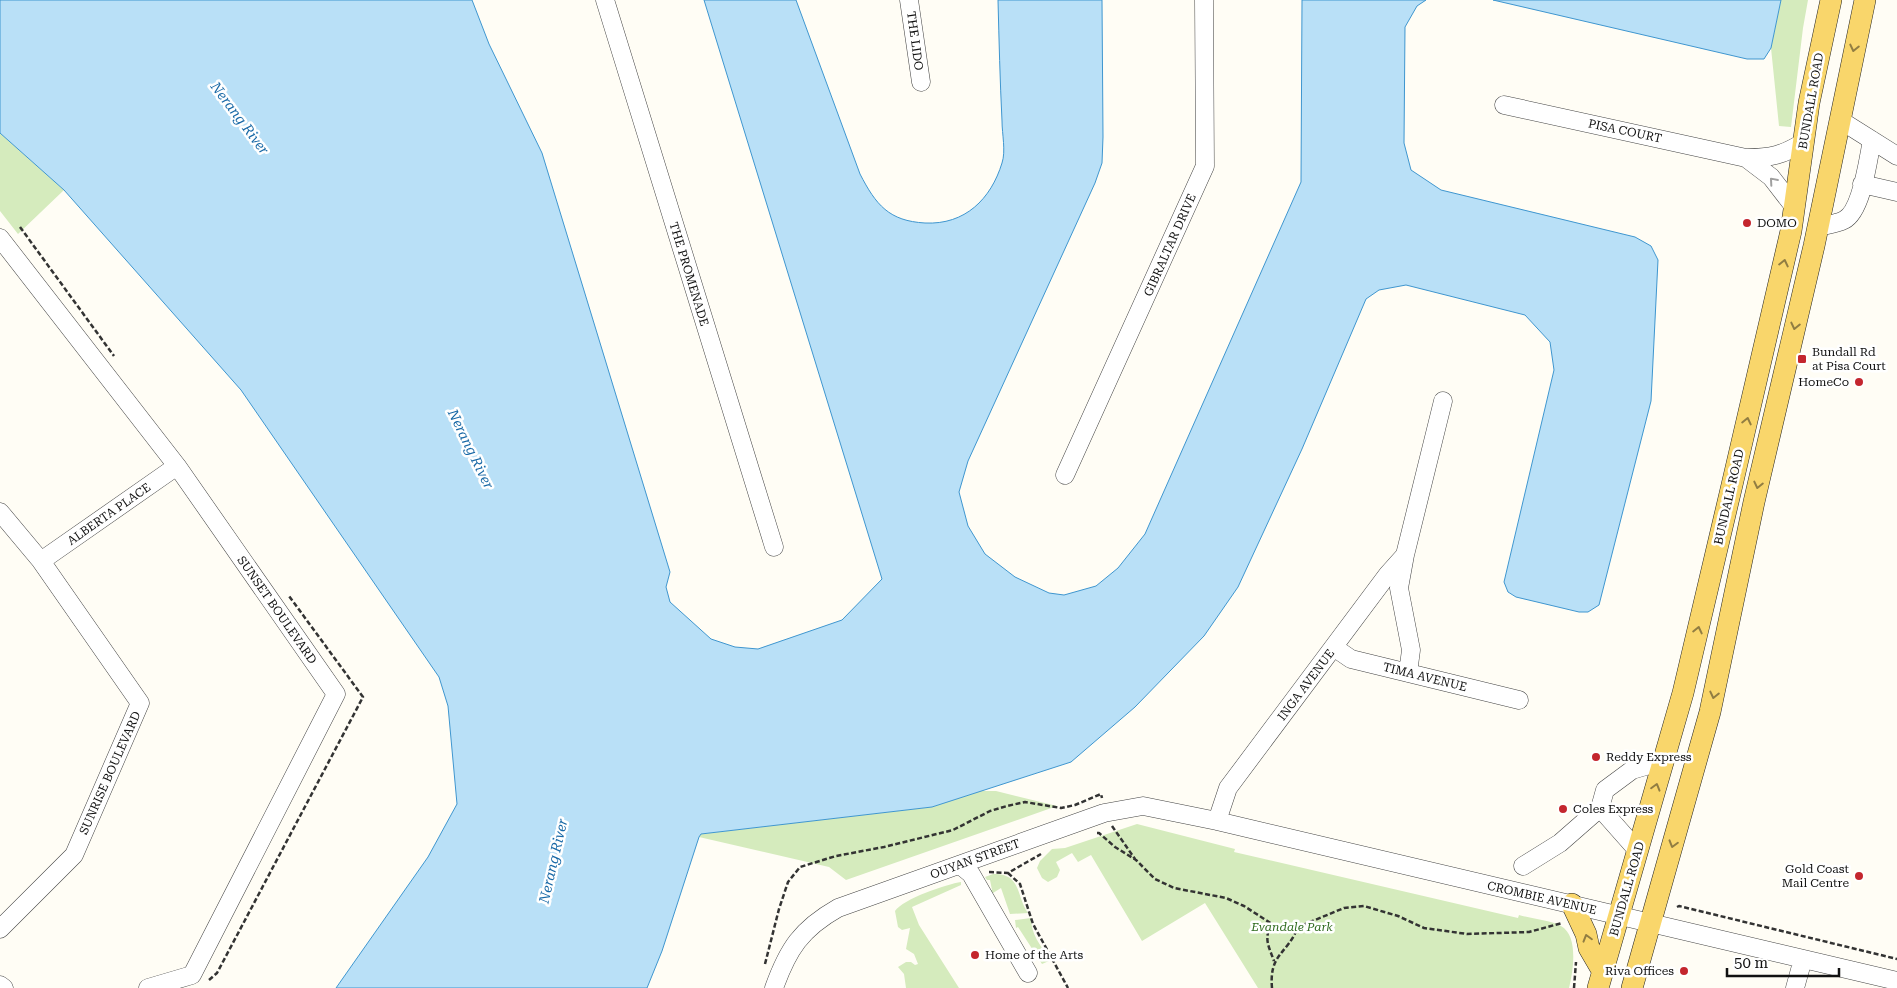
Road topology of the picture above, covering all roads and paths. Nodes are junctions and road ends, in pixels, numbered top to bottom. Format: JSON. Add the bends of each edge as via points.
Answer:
{"nodes":[{"id":1,"x":604,"y":0,"type":"edge"},
{"id":2,"x":909,"y":0,"type":"edge"},
{"id":3,"x":1204,"y":0,"type":"edge"},
{"id":4,"x":1831,"y":0,"type":"edge"},
{"id":5,"x":1865,"y":0,"type":"edge"},
{"id":6,"x":921,"y":82,"type":"dead end"},
{"id":7,"x":1504,"y":105,"type":"dead end"},
{"id":8,"x":1840,"y":120,"type":"junction"},
{"id":9,"x":1872,"y":140,"type":"junction"},
{"id":10,"x":1804,"y":142,"type":"junction"},
{"id":11,"x":1897,"y":156,"type":"edge"},
{"id":12,"x":1746,"y":158,"type":"junction"},
{"id":13,"x":1862,"y":184,"type":"junction"},
{"id":14,"x":1897,"y":192,"type":"edge"},
{"id":15,"x":1795,"y":208,"type":"junction"},
{"id":16,"x":20,"y":227,"type":"dead end"},
{"id":17,"x":1818,"y":227,"type":"junction"},
{"id":18,"x":0,"y":238,"type":"edge"},
{"id":19,"x":118,"y":362,"type":"dead end"},
{"id":20,"x":1443,"y":400,"type":"dead end"},
{"id":21,"x":177,"y":466,"type":"junction"},
{"id":22,"x":1066,"y":475,"type":"dead end"},
{"id":23,"x":0,"y":512,"type":"edge"},
{"id":24,"x":774,"y":547,"type":"dead end"},
{"id":25,"x":1405,"y":555,"type":"junction"},
{"id":26,"x":41,"y":561,"type":"junction"},
{"id":27,"x":287,"y":593,"type":"dead end"},
{"id":28,"x":1335,"y":648,"type":"junction"},
{"id":29,"x":1408,"y":673,"type":"junction"},
{"id":30,"x":1519,"y":700,"type":"dead end"},
{"id":31,"x":1663,"y":761,"type":"junction"},
{"id":32,"x":1600,"y":808,"type":"junction"},
{"id":33,"x":1108,"y":812,"type":"junction"},
{"id":34,"x":1217,"y":821,"type":"junction"},
{"id":35,"x":1092,"y":835,"type":"dead end"},
{"id":36,"x":1045,"y":851,"type":"dead end"},
{"id":37,"x":1638,"y":851,"type":"junction"},
{"id":38,"x":1136,"y":860,"type":"junction"},
{"id":39,"x":1523,"y":866,"type":"dead end"},
{"id":40,"x":966,"y":869,"type":"junction"},
{"id":41,"x":1008,"y":873,"type":"junction"},
{"id":42,"x":1572,"y":904,"type":"junction"},
{"id":43,"x":1677,"y":907,"type":"dead end"},
{"id":44,"x":1619,"y":915,"type":"junction"},
{"id":45,"x":1649,"y":922,"type":"junction"},
{"id":46,"x":1272,"y":924,"type":"junction"},
{"id":47,"x":1569,"y":926,"type":"dead end"},
{"id":48,"x":1298,"y":927,"type":"junction"},
{"id":49,"x":0,"y":929,"type":"edge"},
{"id":50,"x":1803,"y":959,"type":"junction"},
{"id":51,"x":1897,"y":959,"type":"edge"},
{"id":52,"x":1274,"y":961,"type":"junction"},
{"id":53,"x":763,"y":970,"type":"dead end"},
{"id":54,"x":1028,"y":973,"type":"dead end"},
{"id":55,"x":1600,"y":980,"type":"edge"},
{"id":56,"x":1897,"y":981,"type":"edge"},
{"id":57,"x":205,"y":983,"type":"dead end"},
{"id":58,"x":0,"y":985,"type":"edge"},
{"id":59,"x":4,"y":988,"type":"edge"},
{"id":60,"x":148,"y":988,"type":"edge"},
{"id":61,"x":774,"y":988,"type":"edge"},
{"id":62,"x":1068,"y":988,"type":"edge"},
{"id":63,"x":1272,"y":988,"type":"edge"},
{"id":64,"x":1632,"y":988,"type":"edge"},
{"id":65,"x":1795,"y":988,"type":"edge"}],
"edges":[{"from":1,"to":24,"type":"street","name":"THE PROMENADE"},
{"from":2,"to":6,"type":"street","name":"THE LIDO"},
{"from":3,"to":22,"type":"street","name":"GIBRALTAR DRIVE","via":[[1205,166]]},
{"from":4,"to":10,"type":"main road","name":"BUNDALL ROAD"},
{"from":5,"to":8,"type":"main road","name":"BUNDALL ROAD","one_way":true},
{"from":7,"to":12,"type":"street","name":"PISA COURT"},
{"from":8,"to":9,"type":"street"},
{"from":8,"to":17,"type":"main road","name":"BUNDALL ROAD"},
{"from":9,"to":11,"type":"street"},
{"from":9,"to":13,"type":"street"},
{"from":10,"to":12,"type":"street","name":"PISA COURT","via":[[1783,154]]},
{"from":10,"to":15,"type":"main road","name":"BUNDALL ROAD"},
{"from":15,"to":12,"type":"street","name":"PISA COURT","one_way":true,"via":[[1771,177]]},
{"from":13,"to":14,"type":"street"},
{"from":13,"to":17,"type":"street","via":[[1852,214],[1845,220]]},
{"from":31,"to":15,"type":"main road","name":"BUNDALL ROAD","one_way":true,"via":[[1687,674]]},
{"from":16,"to":19,"type":"path"},
{"from":17,"to":45,"type":"main road","name":"BUNDALL ROAD","one_way":true,"via":[[1754,502],[1710,712]]},
{"from":18,"to":21,"type":"street","name":"SUNSET BOULEVARD"},
{"from":20,"to":25,"type":"street","name":"INGA AVENUE"},
{"from":21,"to":26,"type":"street","name":"ALBERTA PLACE"},
{"from":21,"to":60,"type":"street","name":"SUNSET BOULEVARD","via":[[336,694],[192,975]]},
{"from":23,"to":26,"type":"street","name":"SUNRISE BOULEVARD"},
{"from":25,"to":28,"type":"street","name":"INGA AVENUE"},
{"from":25,"to":29,"type":"street","name":"INGA AVENUE","via":[[1400,588],[1410,650]]},
{"from":26,"to":49,"type":"street","name":"SUNRISE BOULEVARD","via":[[140,702],[74,855]]},
{"from":27,"to":57,"type":"path","via":[[363,697],[217,973]]},
{"from":28,"to":29,"type":"street","name":"TIMA AVENUE","via":[[1351,659]]},
{"from":28,"to":34,"type":"street","name":"INGA AVENUE","via":[[1228,788]]},
{"from":29,"to":30,"type":"street","name":"TIMA AVENUE"},
{"from":31,"to":32,"type":"street","via":[[1632,770],[1605,790]]},
{"from":37,"to":31,"type":"main road","name":"BUNDALL ROAD","one_way":true},
{"from":32,"to":37,"type":"street"},
{"from":32,"to":39,"type":"street","via":[[1560,842]]},
{"from":33,"to":34,"type":"street","name":"OUYAN STREET","via":[[1143,806]]},
{"from":33,"to":38,"type":"path","via":[[1112,827]]},
{"from":33,"to":40,"type":"street","name":"OUYAN STREET"},
{"from":33,"to":53,"type":"path","via":[[1101,794],[1061,808],[1025,802],[990,811],[953,830],[800,867],[788,882],[778,909]]},
{"from":34,"to":42,"type":"street","name":"CROMBIE AVENUE"},
{"from":35,"to":38,"type":"path","via":[[1099,833]]},
{"from":36,"to":41,"type":"path"},
{"from":37,"to":44,"type":"main road","name":"BUNDALL ROAD"},
{"from":38,"to":46,"type":"path","via":[[1155,879],[1174,888],[1226,898]]},
{"from":40,"to":41,"type":"path"},
{"from":40,"to":54,"type":"street"},
{"from":40,"to":61,"type":"street","name":"OUYAN STREET","via":[[838,908],[819,919],[803,934],[784,961]]},
{"from":41,"to":62,"type":"path","via":[[1020,884],[1033,924]]},
{"from":42,"to":44,"type":"street","name":"CROMBIE AVENUE"},
{"from":55,"to":42,"type":"main road","one_way":true,"via":[[1586,934]]},
{"from":43,"to":51,"type":"path"},
{"from":44,"to":45,"type":"street","name":"CROMBIE AVENUE"},
{"from":44,"to":55,"type":"main road","name":"BUNDALL ROAD"},
{"from":45,"to":50,"type":"street","name":"CROMBIE AVENUE"},
{"from":45,"to":64,"type":"main road","name":"BUNDALL ROAD"},
{"from":46,"to":48,"type":"path"},
{"from":46,"to":52,"type":"path","via":[[1267,933]]},
{"from":47,"to":48,"type":"path","via":[[1563,923],[1529,932],[1467,934],[1424,928],[1364,906],[1344,908]]},
{"from":48,"to":52,"type":"path"},
{"from":50,"to":56,"type":"street","name":"CROMBIE AVENUE"},
{"from":50,"to":65,"type":"street"},
{"from":52,"to":63,"type":"path"},
{"from":58,"to":59,"type":"street"}]}
